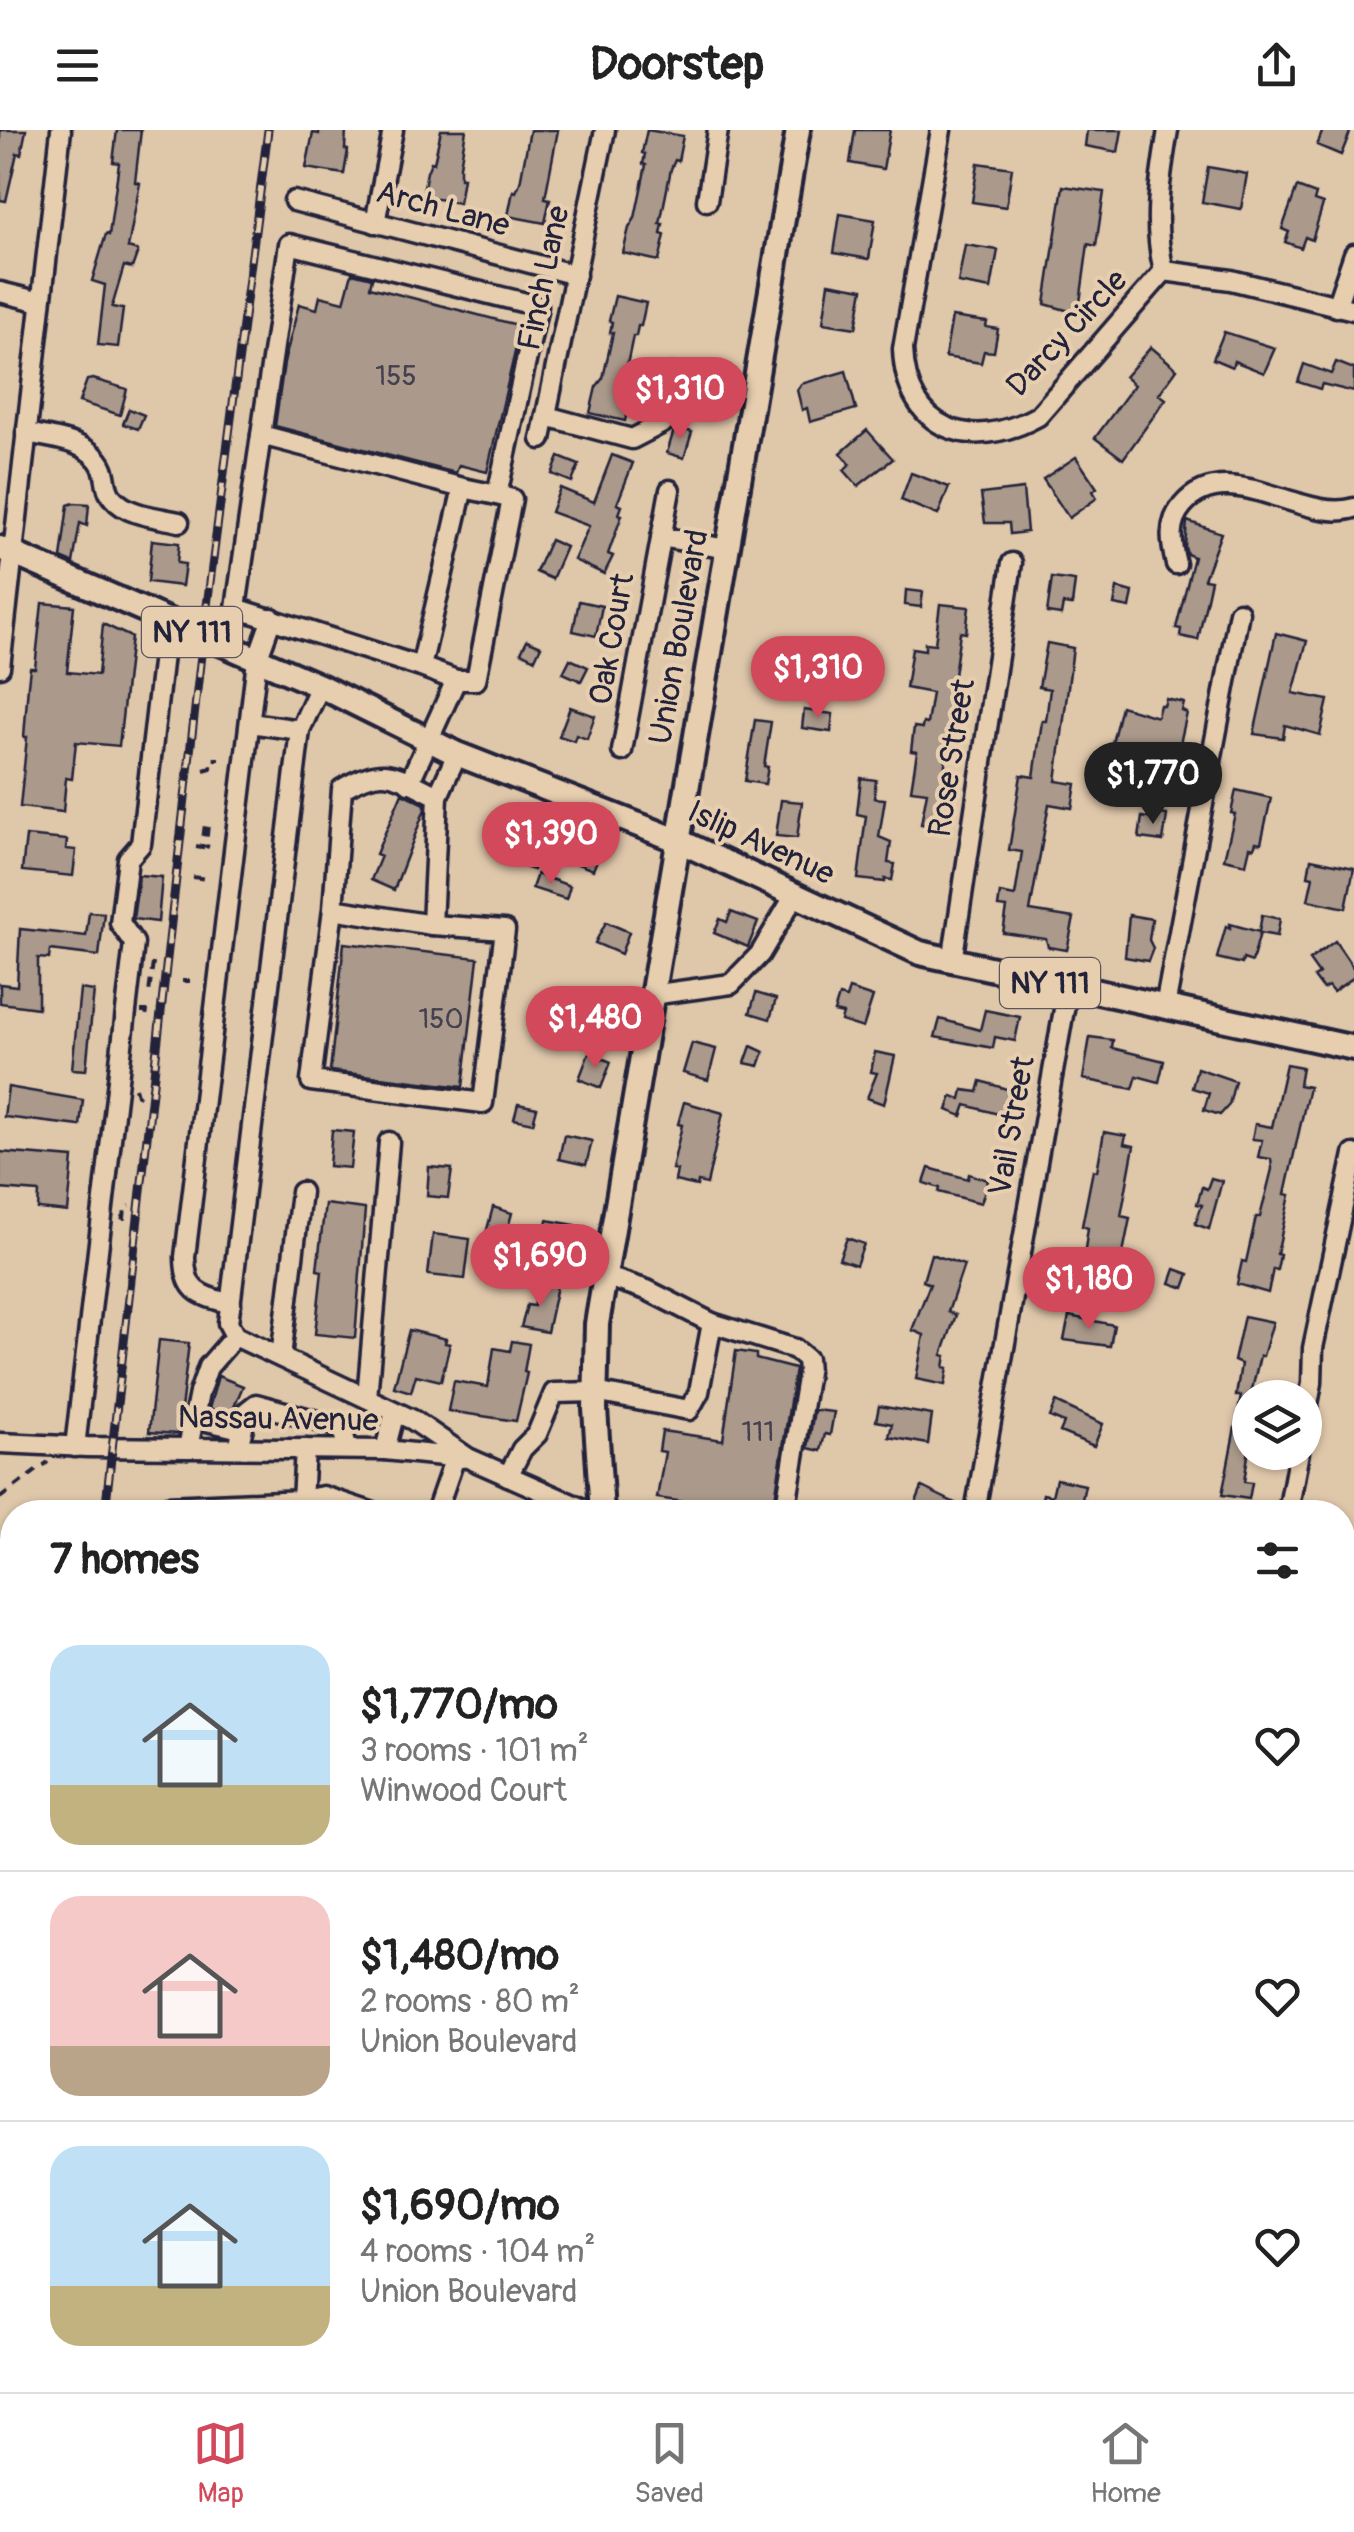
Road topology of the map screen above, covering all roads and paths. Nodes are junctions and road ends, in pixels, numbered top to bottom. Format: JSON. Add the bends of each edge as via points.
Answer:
{"nodes":[{"id":1,"x":62,"y":130,"type":"edge"},
{"id":2,"x":393,"y":130,"type":"edge"},
{"id":3,"x":605,"y":130,"type":"edge"},
{"id":4,"x":718,"y":130,"type":"edge"},
{"id":5,"x":798,"y":130,"type":"edge"},
{"id":6,"x":940,"y":130,"type":"edge"},
{"id":7,"x":1168,"y":130,"type":"edge"},
{"id":8,"x":294,"y":201,"type":"dead end"},
{"id":9,"x":707,"y":201,"type":"dead end"},
{"id":10,"x":375,"y":223,"type":"junction"},
{"id":11,"x":1354,"y":254,"type":"edge"},
{"id":12,"x":1164,"y":272,"type":"junction"},
{"id":13,"x":576,"y":275,"type":"junction"},
{"id":14,"x":0,"y":292,"type":"edge"},
{"id":15,"x":42,"y":302,"type":"junction"},
{"id":16,"x":1345,"y":308,"type":"edge"},
{"id":17,"x":672,"y":374,"type":"dead end"},
{"id":18,"x":546,"y":416,"type":"junction"},
{"id":19,"x":26,"y":432,"type":"junction"},
{"id":20,"x":260,"y":435,"type":"junction"},
{"id":21,"x":541,"y":439,"type":"dead end"},
{"id":22,"x":463,"y":488,"type":"junction"},
{"id":23,"x":670,"y":490,"type":"dead end"},
{"id":24,"x":497,"y":495,"type":"junction"},
{"id":25,"x":1354,"y":508,"type":"edge"},
{"id":26,"x":180,"y":522,"type":"dead end"},
{"id":27,"x":661,"y":537,"type":"junction"},
{"id":28,"x":6,"y":550,"type":"edge"},
{"id":29,"x":727,"y":550,"type":"junction"},
{"id":30,"x":1012,"y":563,"type":"dead end"},
{"id":31,"x":1176,"y":564,"type":"dead end"},
{"id":32,"x":1239,"y":612,"type":"dead end"},
{"id":33,"x":272,"y":618,"type":"junction"},
{"id":34,"x":168,"y":620,"type":"junction"},
{"id":35,"x":257,"y":660,"type":"junction"},
{"id":36,"x":0,"y":667,"type":"edge"},
{"id":37,"x":421,"y":667,"type":"junction"},
{"id":38,"x":456,"y":680,"type":"junction"},
{"id":39,"x":320,"y":686,"type":"junction"},
{"id":40,"x":250,"y":723,"type":"junction"},
{"id":41,"x":300,"y":730,"type":"junction"},
{"id":42,"x":430,"y":741,"type":"junction"},
{"id":43,"x":622,"y":751,"type":"dead end"},
{"id":44,"x":457,"y":754,"type":"junction"},
{"id":45,"x":219,"y":759,"type":"dead end"},
{"id":46,"x":204,"y":770,"type":"dead end"},
{"id":47,"x":409,"y":783,"type":"junction"},
{"id":48,"x":438,"y":796,"type":"junction"},
{"id":49,"x":677,"y":840,"type":"junction"},
{"id":50,"x":210,"y":846,"type":"dead end"},
{"id":51,"x":196,"y":847,"type":"dead end"},
{"id":52,"x":193,"y":877,"type":"dead end"},
{"id":53,"x":206,"y":879,"type":"dead end"},
{"id":54,"x":795,"y":895,"type":"junction"},
{"id":55,"x":333,"y":908,"type":"junction"},
{"id":56,"x":432,"y":925,"type":"junction"},
{"id":57,"x":952,"y":962,"type":"junction"},
{"id":58,"x":153,"y":963,"type":"dead end"},
{"id":59,"x":182,"y":980,"type":"dead end"},
{"id":60,"x":190,"y":981,"type":"dead end"},
{"id":61,"x":1068,"y":987,"type":"junction"},
{"id":62,"x":154,"y":995,"type":"dead end"},
{"id":63,"x":651,"y":995,"type":"junction"},
{"id":64,"x":1165,"y":1007,"type":"junction"},
{"id":65,"x":146,"y":1011,"type":"dead end"},
{"id":66,"x":151,"y":1018,"type":"dead end"},
{"id":67,"x":1354,"y":1048,"type":"edge"},
{"id":68,"x":138,"y":1088,"type":"dead end"},
{"id":69,"x":142,"y":1097,"type":"dead end"},
{"id":70,"x":390,"y":1142,"type":"dead end"},
{"id":71,"x":1354,"y":1154,"type":"edge"},
{"id":72,"x":302,"y":1192,"type":"dead end"},
{"id":73,"x":130,"y":1206,"type":"dead end"},
{"id":74,"x":124,"y":1218,"type":"dead end"},
{"id":75,"x":604,"y":1276,"type":"junction"},
{"id":76,"x":230,"y":1304,"type":"junction"},
{"id":77,"x":712,"y":1323,"type":"junction"},
{"id":78,"x":236,"y":1336,"type":"junction"},
{"id":79,"x":281,"y":1358,"type":"junction"},
{"id":80,"x":1312,"y":1380,"type":"edge"},
{"id":81,"x":595,"y":1392,"type":"junction"},
{"id":82,"x":367,"y":1398,"type":"junction"},
{"id":83,"x":395,"y":1412,"type":"junction"},
{"id":84,"x":194,"y":1418,"type":"junction"},
{"id":85,"x":241,"y":1428,"type":"junction"},
{"id":86,"x":0,"y":1443,"type":"edge"},
{"id":87,"x":81,"y":1447,"type":"junction"},
{"id":88,"x":188,"y":1448,"type":"junction"},
{"id":89,"x":238,"y":1448,"type":"junction"},
{"id":90,"x":305,"y":1448,"type":"junction"},
{"id":91,"x":348,"y":1449,"type":"junction"},
{"id":92,"x":385,"y":1450,"type":"junction"},
{"id":93,"x":462,"y":1458,"type":"junction"},
{"id":94,"x":52,"y":1459,"type":"dead end"},
{"id":95,"x":1296,"y":1470,"type":"edge"},
{"id":96,"x":508,"y":1476,"type":"junction"},
{"id":97,"x":0,"y":1498,"type":"edge"},
{"id":98,"x":301,"y":1500,"type":"edge"},
{"id":99,"x":442,"y":1500,"type":"edge"},
{"id":100,"x":563,"y":1500,"type":"edge"},
{"id":101,"x":601,"y":1500,"type":"edge"},
{"id":102,"x":788,"y":1500,"type":"edge"},
{"id":103,"x":977,"y":1500,"type":"edge"},
{"id":104,"x":1290,"y":1500,"type":"edge"}],
"edges":[{"from":1,"to":15,"type":"street"},
{"from":2,"to":10,"type":"street"},
{"from":3,"to":13,"type":"street","name":"Finch Lane"},
{"from":4,"to":9,"type":"street"},
{"from":5,"to":29,"type":"main road","name":"Union Boulevard"},
{"from":6,"to":12,"type":"street","name":"Darcy Circle","via":[[903,349],[911,396],[925,414],[962,432],[985,434],[1038,416]]},
{"from":7,"to":12,"type":"street","name":"Darcy Circle","via":[[1156,215]]},
{"from":8,"to":10,"type":"street","name":"Arch Lane"},
{"from":10,"to":13,"type":"street","name":"Arch Lane"},
{"from":11,"to":16,"type":"street"},
{"from":12,"to":16,"type":"street","via":[[1231,280]]},
{"from":13,"to":18,"type":"street","name":"Finch Lane"},
{"from":14,"to":15,"type":"street"},
{"from":15,"to":19,"type":"street"},
{"from":17,"to":18,"type":"street","via":[[664,422],[632,439]]},
{"from":18,"to":21,"type":"street","name":"Finch Lane"},
{"from":19,"to":26,"type":"street","via":[[92,452],[108,492],[128,510]]},
{"from":19,"to":28,"type":"street"},
{"from":20,"to":22,"type":"street"},
{"from":20,"to":24,"type":"street","via":[[289,244],[538,306]]},
{"from":20,"to":33,"type":"street","via":[[236,608]]},
{"from":22,"to":24,"type":"street"},
{"from":22,"to":37,"type":"street"},
{"from":23,"to":27,"type":"street","name":"Oak Court"},
{"from":24,"to":38,"type":"street","via":[[512,499],[476,680]]},
{"from":25,"to":31,"type":"street","via":[[1332,512],[1252,489],[1202,492],[1177,512],[1170,541]]},
{"from":27,"to":29,"type":"street","name":"Oak Court"},
{"from":27,"to":43,"type":"street","name":"Oak Court"},
{"from":28,"to":34,"type":"main road","name":"Islip Avenue","number":"NY 111"},
{"from":28,"to":36,"type":"street"},
{"from":29,"to":49,"type":"main road","name":"Union Boulevard"},
{"from":30,"to":57,"type":"street","name":"Rose Street"},
{"from":32,"to":64,"type":"street"},
{"from":33,"to":35,"type":"street"},
{"from":33,"to":37,"type":"street"},
{"from":34,"to":35,"type":"main road","name":"Islip Avenue","number":"NY 111"},
{"from":34,"to":87,"type":"street","via":[[141,844],[128,859],[120,923],[134,943]]},
{"from":35,"to":39,"type":"main road","name":"Islip Avenue","number":"NY 111"},
{"from":35,"to":40,"type":"street"},
{"from":37,"to":38,"type":"street"},
{"from":38,"to":42,"type":"street"},
{"from":39,"to":41,"type":"street"},
{"from":39,"to":42,"type":"main road","name":"Islip Avenue","number":"NY 111"},
{"from":40,"to":41,"type":"street"},
{"from":40,"to":76,"type":"street","via":[[185,1257],[192,1287]]},
{"from":41,"to":76,"type":"street"},
{"from":42,"to":44,"type":"main road","name":"Islip Avenue","number":"NY 111"},
{"from":42,"to":47,"type":"street"},
{"from":44,"to":48,"type":"street"},
{"from":44,"to":49,"type":"main road","name":"Islip Avenue","number":"NY 111"},
{"from":45,"to":46,"type":"path"},
{"from":47,"to":48,"type":"street"},
{"from":47,"to":55,"type":"street","via":[[386,772],[368,773],[342,789]]},
{"from":48,"to":56,"type":"street"},
{"from":49,"to":54,"type":"main road","name":"Islip Avenue","number":"NY 111"},
{"from":49,"to":63,"type":"main road","name":"Union Boulevard"},
{"from":50,"to":51,"type":"path","via":[[205,824],[202,848]]},
{"from":52,"to":53,"type":"path"},
{"from":54,"to":57,"type":"main road","name":"Islip Avenue","number":"NY 111"},
{"from":54,"to":63,"type":"street","via":[[760,954],[731,984]]},
{"from":55,"to":56,"type":"street"},
{"from":55,"to":56,"type":"street","via":[[311,1081],[483,1102],[505,930]]},
{"from":57,"to":61,"type":"main road","name":"Islip Avenue","number":"NY 111"},
{"from":58,"to":62,"type":"path"},
{"from":59,"to":60,"type":"path"},
{"from":61,"to":64,"type":"main road","name":"Islip Avenue","number":"NY 111"},
{"from":61,"to":103,"type":"street","name":"Vail Street"},
{"from":63,"to":75,"type":"main road","name":"Union Boulevard"},
{"from":64,"to":67,"type":"main road","name":"Islip Avenue","number":"NY 111"},
{"from":65,"to":66,"type":"path"},
{"from":68,"to":69,"type":"path"},
{"from":70,"to":82,"type":"street","name":"Nassau Avenue"},
{"from":71,"to":80,"type":"street"},
{"from":72,"to":79,"type":"street"},
{"from":73,"to":74,"type":"path"},
{"from":75,"to":77,"type":"street"},
{"from":75,"to":81,"type":"main road","name":"Union Boulevard"},
{"from":76,"to":78,"type":"street","via":[[228,1323]]},
{"from":77,"to":81,"type":"street","via":[[699,1392],[689,1410]]},
{"from":77,"to":102,"type":"street","via":[[795,1349],[806,1359]]},
{"from":78,"to":79,"type":"street","name":"Nassau Avenue"},
{"from":78,"to":84,"type":"street","via":[[208,1367]]},
{"from":79,"to":82,"type":"street","name":"Nassau Avenue"},
{"from":81,"to":96,"type":"street","via":[[554,1393],[537,1434]]},
{"from":81,"to":101,"type":"main road","name":"Union Boulevard"},
{"from":82,"to":83,"type":"street","name":"Nassau Avenue"},
{"from":83,"to":92,"type":"street"},
{"from":83,"to":93,"type":"street","name":"Nassau Avenue"},
{"from":84,"to":85,"type":"street"},
{"from":84,"to":88,"type":"street"},
{"from":85,"to":89,"type":"street"},
{"from":85,"to":91,"type":"street","via":[[247,1410],[268,1405],[336,1426]]},
{"from":86,"to":87,"type":"street","name":"Nassau Avenue"},
{"from":87,"to":88,"type":"street","name":"Nassau Avenue"},
{"from":88,"to":89,"type":"street","name":"Nassau Avenue"},
{"from":89,"to":90,"type":"street","name":"Nassau Avenue"},
{"from":90,"to":91,"type":"street","name":"Nassau Avenue"},
{"from":90,"to":98,"type":"street"},
{"from":91,"to":92,"type":"street","name":"Nassau Avenue"},
{"from":92,"to":93,"type":"street","name":"Nassau Avenue"},
{"from":93,"to":96,"type":"street","name":"Nassau Avenue"},
{"from":93,"to":99,"type":"street"},
{"from":94,"to":97,"type":"path"},
{"from":95,"to":104,"type":"street"},
{"from":96,"to":100,"type":"street","name":"Nassau Avenue"}]}
